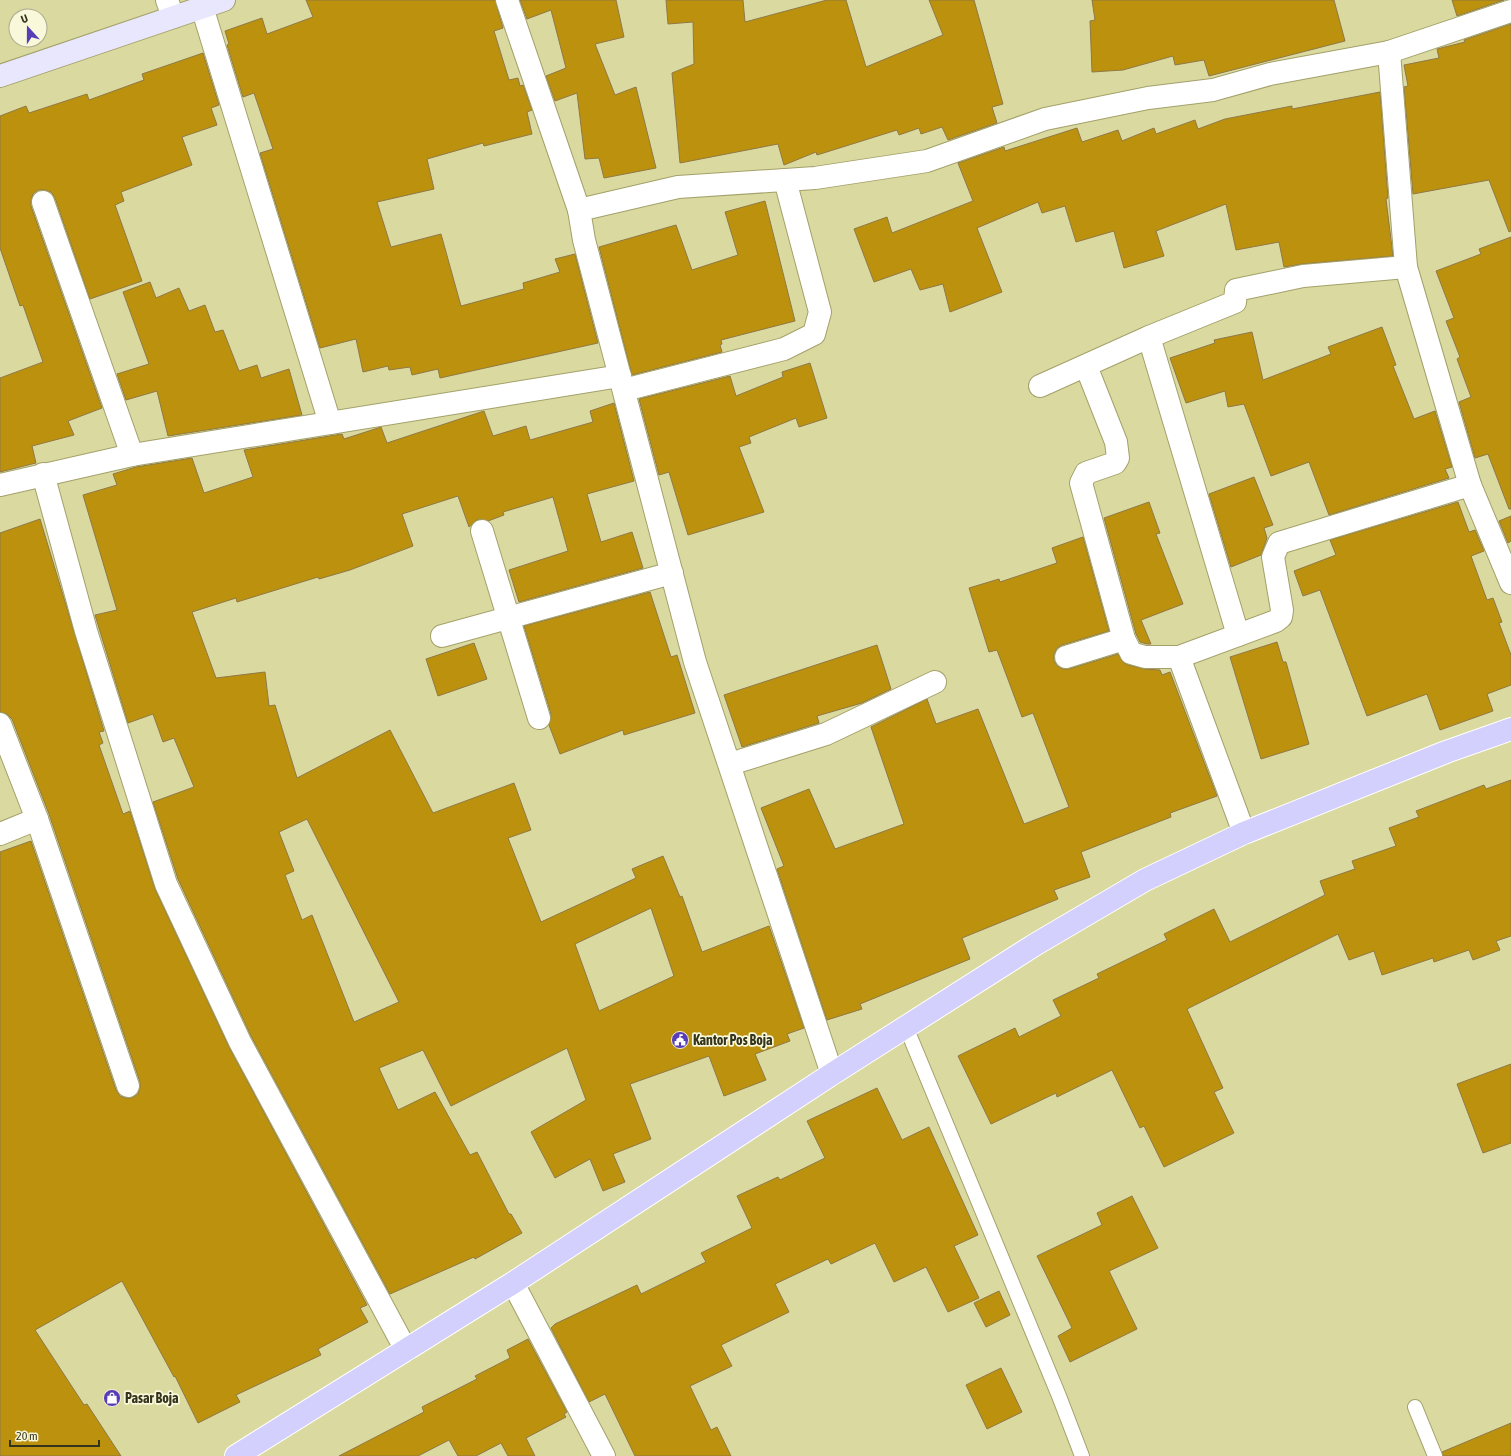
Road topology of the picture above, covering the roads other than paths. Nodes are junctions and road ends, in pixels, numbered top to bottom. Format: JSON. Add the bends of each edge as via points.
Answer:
{"nodes":[{"id":1,"x":224,"y":0,"type":"edge"},
{"id":2,"x":507,"y":0,"type":"edge"},
{"id":3,"x":202,"y":7,"type":"junction"},
{"id":4,"x":170,"y":9,"type":"edge"},
{"id":5,"x":1511,"y":11,"type":"edge"},
{"id":6,"x":1389,"y":52,"type":"junction"},
{"id":7,"x":0,"y":76,"type":"edge"},
{"id":8,"x":785,"y":180,"type":"junction"},
{"id":9,"x":43,"y":202,"type":"dead end"},
{"id":10,"x":579,"y":210,"type":"junction"},
{"id":11,"x":1406,"y":267,"type":"junction"},
{"id":12,"x":1149,"y":337,"type":"junction"},
{"id":13,"x":1086,"y":366,"type":"junction"},
{"id":14,"x":622,"y":383,"type":"junction"},
{"id":15,"x":1040,"y":386,"type":"dead end"},
{"id":16,"x":330,"y":423,"type":"junction"},
{"id":17,"x":132,"y":455,"type":"junction"},
{"id":18,"x":43,"y":474,"type":"junction"},
{"id":19,"x":0,"y":485,"type":"edge"},
{"id":20,"x":1470,"y":485,"type":"junction"},
{"id":21,"x":482,"y":532,"type":"dead end"},
{"id":22,"x":672,"y":573,"type":"junction"},
{"id":23,"x":1511,"y":583,"type":"edge"},
{"id":24,"x":508,"y":618,"type":"junction"},
{"id":25,"x":1238,"y":635,"type":"junction"},
{"id":26,"x":442,"y":636,"type":"dead end"},
{"id":27,"x":1124,"y":639,"type":"junction"},
{"id":28,"x":1066,"y":657,"type":"dead end"},
{"id":29,"x":1179,"y":657,"type":"junction"},
{"id":30,"x":935,"y":682,"type":"dead end"},
{"id":31,"x":538,"y":718,"type":"dead end"},
{"id":32,"x":0,"y":724,"type":"edge"},
{"id":33,"x":1511,"y":729,"type":"edge"},
{"id":34,"x":730,"y":764,"type":"junction"},
{"id":35,"x":37,"y":819,"type":"junction"},
{"id":36,"x":1244,"y":833,"type":"junction"},
{"id":37,"x":0,"y":834,"type":"edge"},
{"id":38,"x":906,"y":1027,"type":"junction"},
{"id":39,"x":832,"y":1074,"type":"junction"},
{"id":40,"x":128,"y":1086,"type":"dead end"},
{"id":41,"x":513,"y":1283,"type":"junction"},
{"id":42,"x":406,"y":1350,"type":"junction"},
{"id":43,"x":1415,"y":1407,"type":"dead end"},
{"id":44,"x":236,"y":1456,"type":"edge"},
{"id":45,"x":604,"y":1456,"type":"edge"},
{"id":46,"x":1082,"y":1456,"type":"edge"},
{"id":47,"x":1435,"y":1456,"type":"edge"}],
"edges":[{"from":1,"to":3,"type":"street"},
{"from":2,"to":10,"type":"street"},
{"from":3,"to":4,"type":"street"},
{"from":3,"to":16,"type":"street"},
{"from":4,"to":7,"type":"street"},
{"from":5,"to":6,"type":"street"},
{"from":6,"to":8,"type":"street","via":[[1270,74],[1213,90],[1148,98],[1045,119],[927,161]]},
{"from":6,"to":11,"type":"street"},
{"from":8,"to":10,"type":"street","via":[[678,187]]},
{"from":8,"to":14,"type":"street","via":[[820,312],[814,334],[784,349]]},
{"from":9,"to":17,"type":"street"},
{"from":10,"to":14,"type":"street","via":[[584,240]]},
{"from":11,"to":12,"type":"street","via":[[1303,276],[1236,290],[1235,302]]},
{"from":11,"to":20,"type":"street"},
{"from":12,"to":13,"type":"street"},
{"from":12,"to":25,"type":"street"},
{"from":13,"to":15,"type":"street"},
{"from":13,"to":27,"type":"street","via":[[1118,452],[1115,463],[1086,474],[1081,483]]},
{"from":14,"to":16,"type":"street"},
{"from":14,"to":22,"type":"street"},
{"from":16,"to":17,"type":"street"},
{"from":17,"to":18,"type":"street"},
{"from":18,"to":19,"type":"street"},
{"from":18,"to":42,"type":"street","via":[[86,631],[166,884],[240,1042]]},
{"from":20,"to":23,"type":"street"},
{"from":20,"to":25,"type":"street","via":[[1279,543],[1273,557],[1281,599],[1281,617],[1271,624]]},
{"from":21,"to":24,"type":"street"},
{"from":22,"to":24,"type":"street"},
{"from":22,"to":34,"type":"street","via":[[695,662]]},
{"from":24,"to":26,"type":"street"},
{"from":24,"to":31,"type":"street"},
{"from":25,"to":29,"type":"street"},
{"from":27,"to":28,"type":"street"},
{"from":27,"to":29,"type":"street","via":[[1131,652],[1145,657]]},
{"from":29,"to":36,"type":"street"},
{"from":30,"to":34,"type":"street","via":[[826,734]]},
{"from":32,"to":35,"type":"street"},
{"from":33,"to":36,"type":"main road","via":[[1446,752]]},
{"from":34,"to":39,"type":"street"},
{"from":35,"to":37,"type":"street"},
{"from":35,"to":40,"type":"street"},
{"from":36,"to":38,"type":"main road","via":[[1145,880],[1036,944]]},
{"from":38,"to":39,"type":"main road"},
{"from":38,"to":46,"type":"lane"},
{"from":39,"to":41,"type":"main road"},
{"from":41,"to":42,"type":"main road"},
{"from":41,"to":45,"type":"street"},
{"from":42,"to":44,"type":"main road"},
{"from":43,"to":47,"type":"lane"}]}
